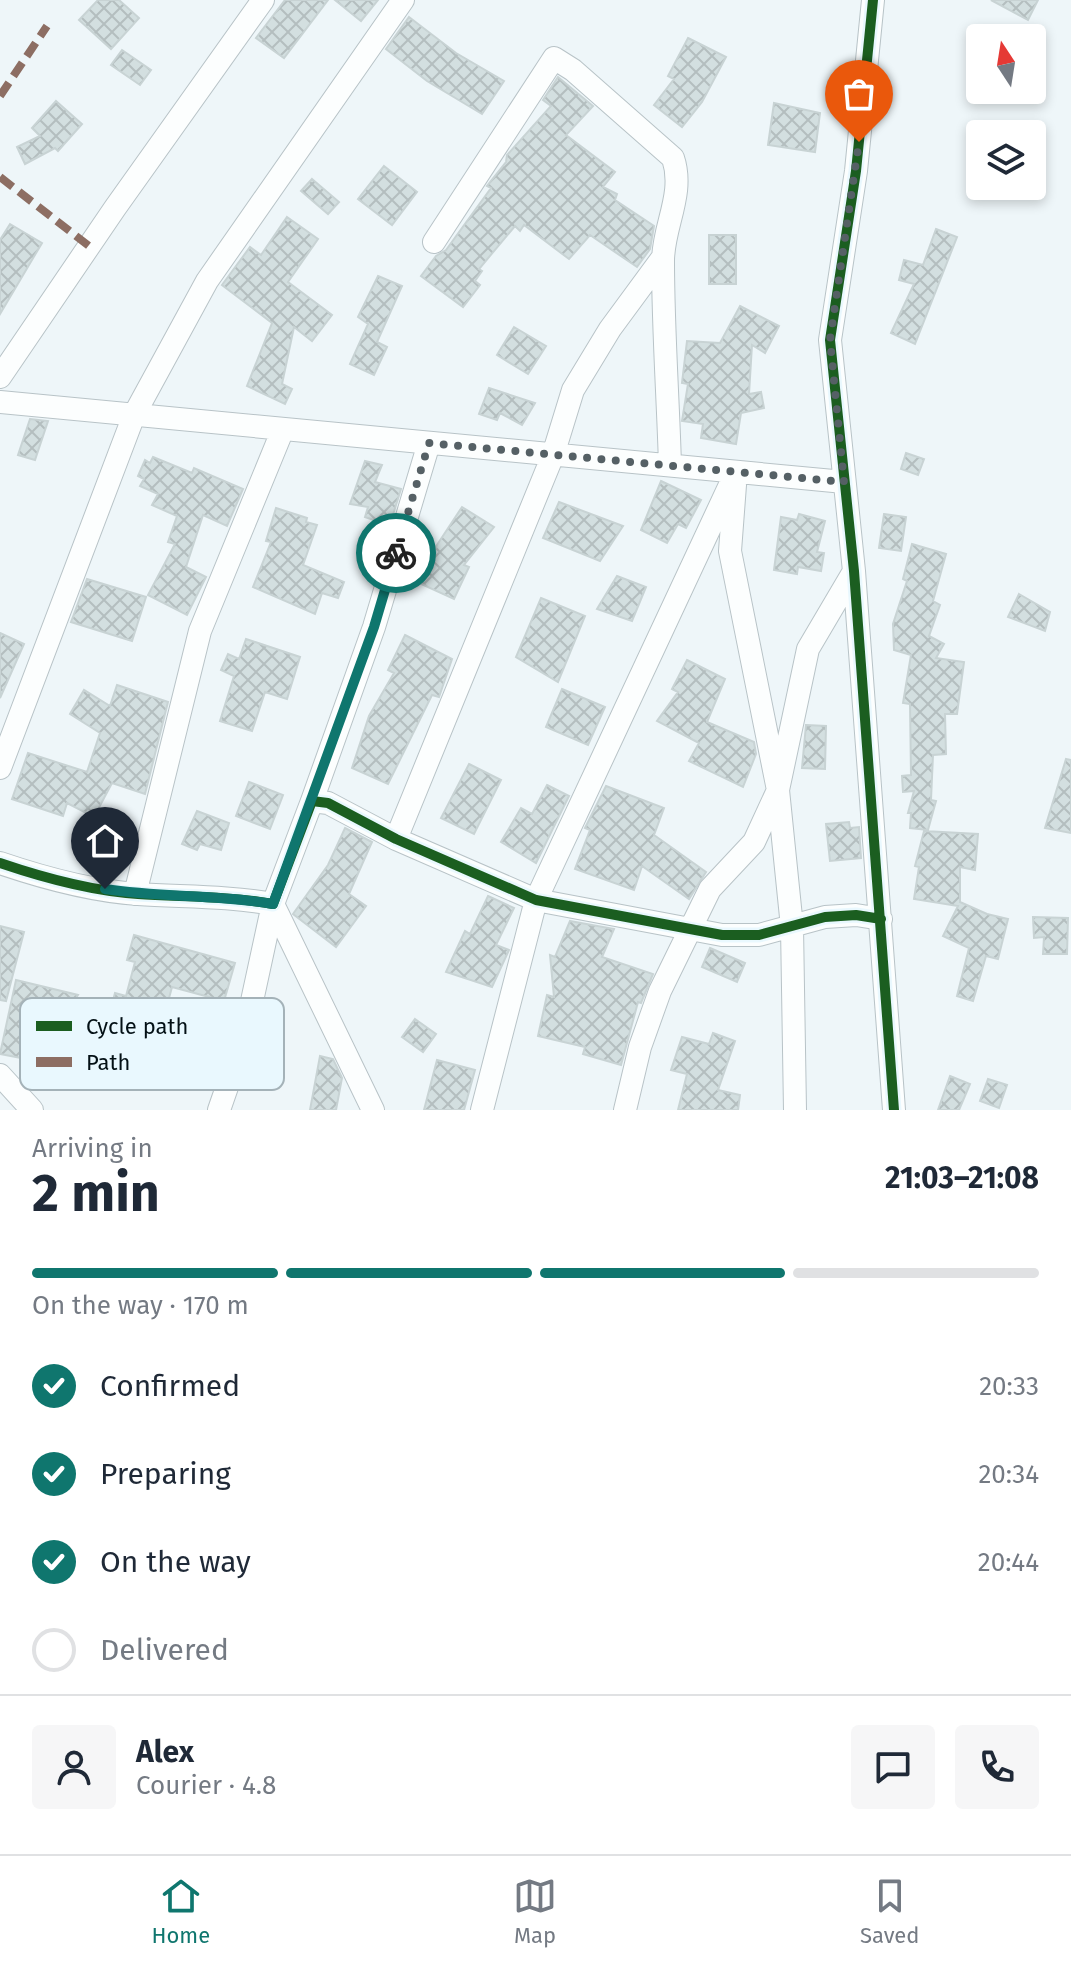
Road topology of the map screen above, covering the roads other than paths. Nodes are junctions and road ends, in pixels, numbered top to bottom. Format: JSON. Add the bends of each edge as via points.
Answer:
{"nodes":[{"id":1,"x":263,"y":0,"type":"edge"},
{"id":2,"x":403,"y":0,"type":"edge"},
{"id":3,"x":873,"y":0,"type":"edge"},
{"id":4,"x":434,"y":242,"type":"dead end"},
{"id":5,"x":663,"y":257,"type":"junction"},
{"id":6,"x":0,"y":377,"type":"edge"},
{"id":7,"x":0,"y":402,"type":"edge"},
{"id":8,"x":134,"y":415,"type":"junction"},
{"id":9,"x":283,"y":429,"type":"junction"},
{"id":10,"x":429,"y":443,"type":"junction"},
{"id":11,"x":553,"y":455,"type":"junction"},
{"id":12,"x":670,"y":465,"type":"junction"},
{"id":13,"x":736,"y":472,"type":"junction"},
{"id":14,"x":844,"y":482,"type":"junction"},
{"id":15,"x":854,"y":571,"type":"junction"},
{"id":16,"x":0,"y":768,"type":"edge"},
{"id":17,"x":778,"y":790,"type":"junction"},
{"id":18,"x":312,"y":801,"type":"junction"},
{"id":19,"x":396,"y":839,"type":"junction"},
{"id":20,"x":0,"y":863,"type":"edge"},
{"id":21,"x":135,"y":894,"type":"junction"},
{"id":22,"x":536,"y":900,"type":"junction"},
{"id":23,"x":273,"y":904,"type":"junction"},
{"id":24,"x":881,"y":919,"type":"junction"},
{"id":25,"x":692,"y":927,"type":"junction"},
{"id":26,"x":792,"y":927,"type":"junction"},
{"id":27,"x":253,"y":998,"type":"edge"},
{"id":28,"x":0,"y":1075,"type":"edge"},
{"id":29,"x":226,"y":1090,"type":"edge"},
{"id":30,"x":32,"y":1110,"type":"edge"},
{"id":31,"x":219,"y":1110,"type":"edge"},
{"id":32,"x":373,"y":1110,"type":"edge"},
{"id":33,"x":482,"y":1110,"type":"edge"},
{"id":34,"x":625,"y":1110,"type":"edge"},
{"id":35,"x":795,"y":1110,"type":"edge"},
{"id":36,"x":894,"y":1110,"type":"edge"}],
"edges":[{"from":1,"to":6,"type":"street"},
{"from":2,"to":8,"type":"street","via":[[207,281]]},
{"from":3,"to":14,"type":"street","via":[[856,171],[830,340]]},
{"from":4,"to":5,"type":"street","via":[[554,58],[673,158],[675,207]]},
{"from":5,"to":11,"type":"street","via":[[573,390]]},
{"from":5,"to":12,"type":"street"},
{"from":7,"to":8,"type":"street"},
{"from":8,"to":9,"type":"street"},
{"from":8,"to":16,"type":"street"},
{"from":9,"to":10,"type":"street"},
{"from":9,"to":21,"type":"street","via":[[200,631]]},
{"from":10,"to":11,"type":"street"},
{"from":10,"to":18,"type":"street","via":[[374,627]]},
{"from":11,"to":12,"type":"street"},
{"from":11,"to":19,"type":"street"},
{"from":12,"to":13,"type":"street"},
{"from":13,"to":14,"type":"street"},
{"from":13,"to":17,"type":"street","via":[[730,551]]},
{"from":13,"to":22,"type":"street"},
{"from":14,"to":15,"type":"street"},
{"from":15,"to":17,"type":"street","via":[[808,649]]},
{"from":15,"to":24,"type":"street"},
{"from":17,"to":25,"type":"street","via":[[754,842],[710,889]]},
{"from":17,"to":26,"type":"street"},
{"from":18,"to":19,"type":"street","via":[[328,803]]},
{"from":18,"to":23,"type":"street"},
{"from":19,"to":22,"type":"street"},
{"from":20,"to":21,"type":"street","via":[[47,879]]},
{"from":21,"to":23,"type":"street"},
{"from":22,"to":25,"type":"street"},
{"from":22,"to":33,"type":"street"},
{"from":23,"to":27,"type":"street"},
{"from":23,"to":32,"type":"street"},
{"from":24,"to":26,"type":"street","via":[[825,917]]},
{"from":24,"to":36,"type":"street"},
{"from":25,"to":26,"type":"street","via":[[722,935],[759,935]]},
{"from":25,"to":34,"type":"street","via":[[660,991]]},
{"from":26,"to":35,"type":"street"},
{"from":28,"to":30,"type":"street"},
{"from":29,"to":31,"type":"street"}]}
